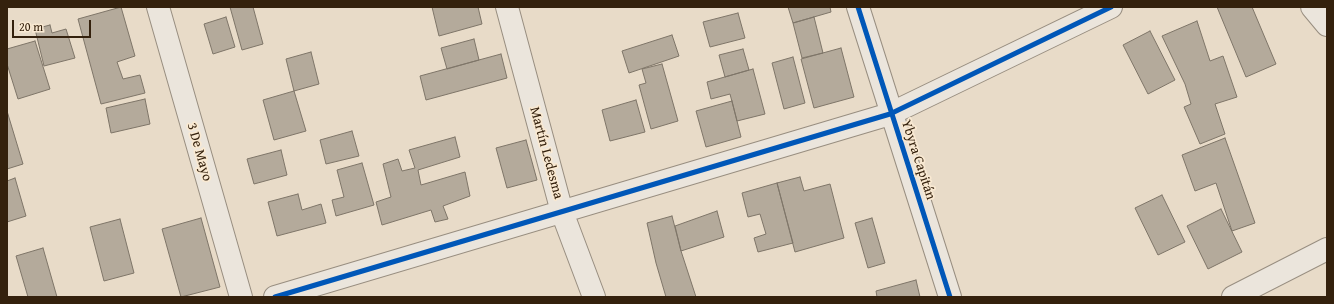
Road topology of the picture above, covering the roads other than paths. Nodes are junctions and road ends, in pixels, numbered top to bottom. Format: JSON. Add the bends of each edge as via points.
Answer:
{"nodes":[{"id":1,"x":158,"y":7,"type":"edge"},
{"id":2,"x":508,"y":7,"type":"edge"},
{"id":3,"x":858,"y":7,"type":"edge"},
{"id":4,"x":1111,"y":7,"type":"edge"},
{"id":5,"x":1312,"y":7,"type":"edge"},
{"id":6,"x":1327,"y":25,"type":"edge"},
{"id":7,"x":890,"y":114,"type":"junction"},
{"id":8,"x":562,"y":212,"type":"junction"},
{"id":9,"x":1327,"y":249,"type":"edge"},
{"id":10,"x":240,"y":297,"type":"edge"},
{"id":11,"x":275,"y":297,"type":"edge"},
{"id":12,"x":594,"y":297,"type":"edge"},
{"id":13,"x":950,"y":297,"type":"edge"},
{"id":14,"x":1233,"y":297,"type":"edge"}],
"edges":[{"from":1,"to":10,"type":"street","name":"3 De Mayo"},
{"from":2,"to":8,"type":"street","name":"Martín Ledesma"},
{"from":3,"to":7,"type":"street","name":"Ybyra Capitán"},
{"from":4,"to":7,"type":"street"},
{"from":5,"to":6,"type":"street"},
{"from":7,"to":8,"type":"street"},
{"from":7,"to":13,"type":"street","name":"Ybyra Capitán"},
{"from":8,"to":11,"type":"street"},
{"from":8,"to":12,"type":"street","name":"Martín Ledesma"},
{"from":9,"to":14,"type":"street"}]}
